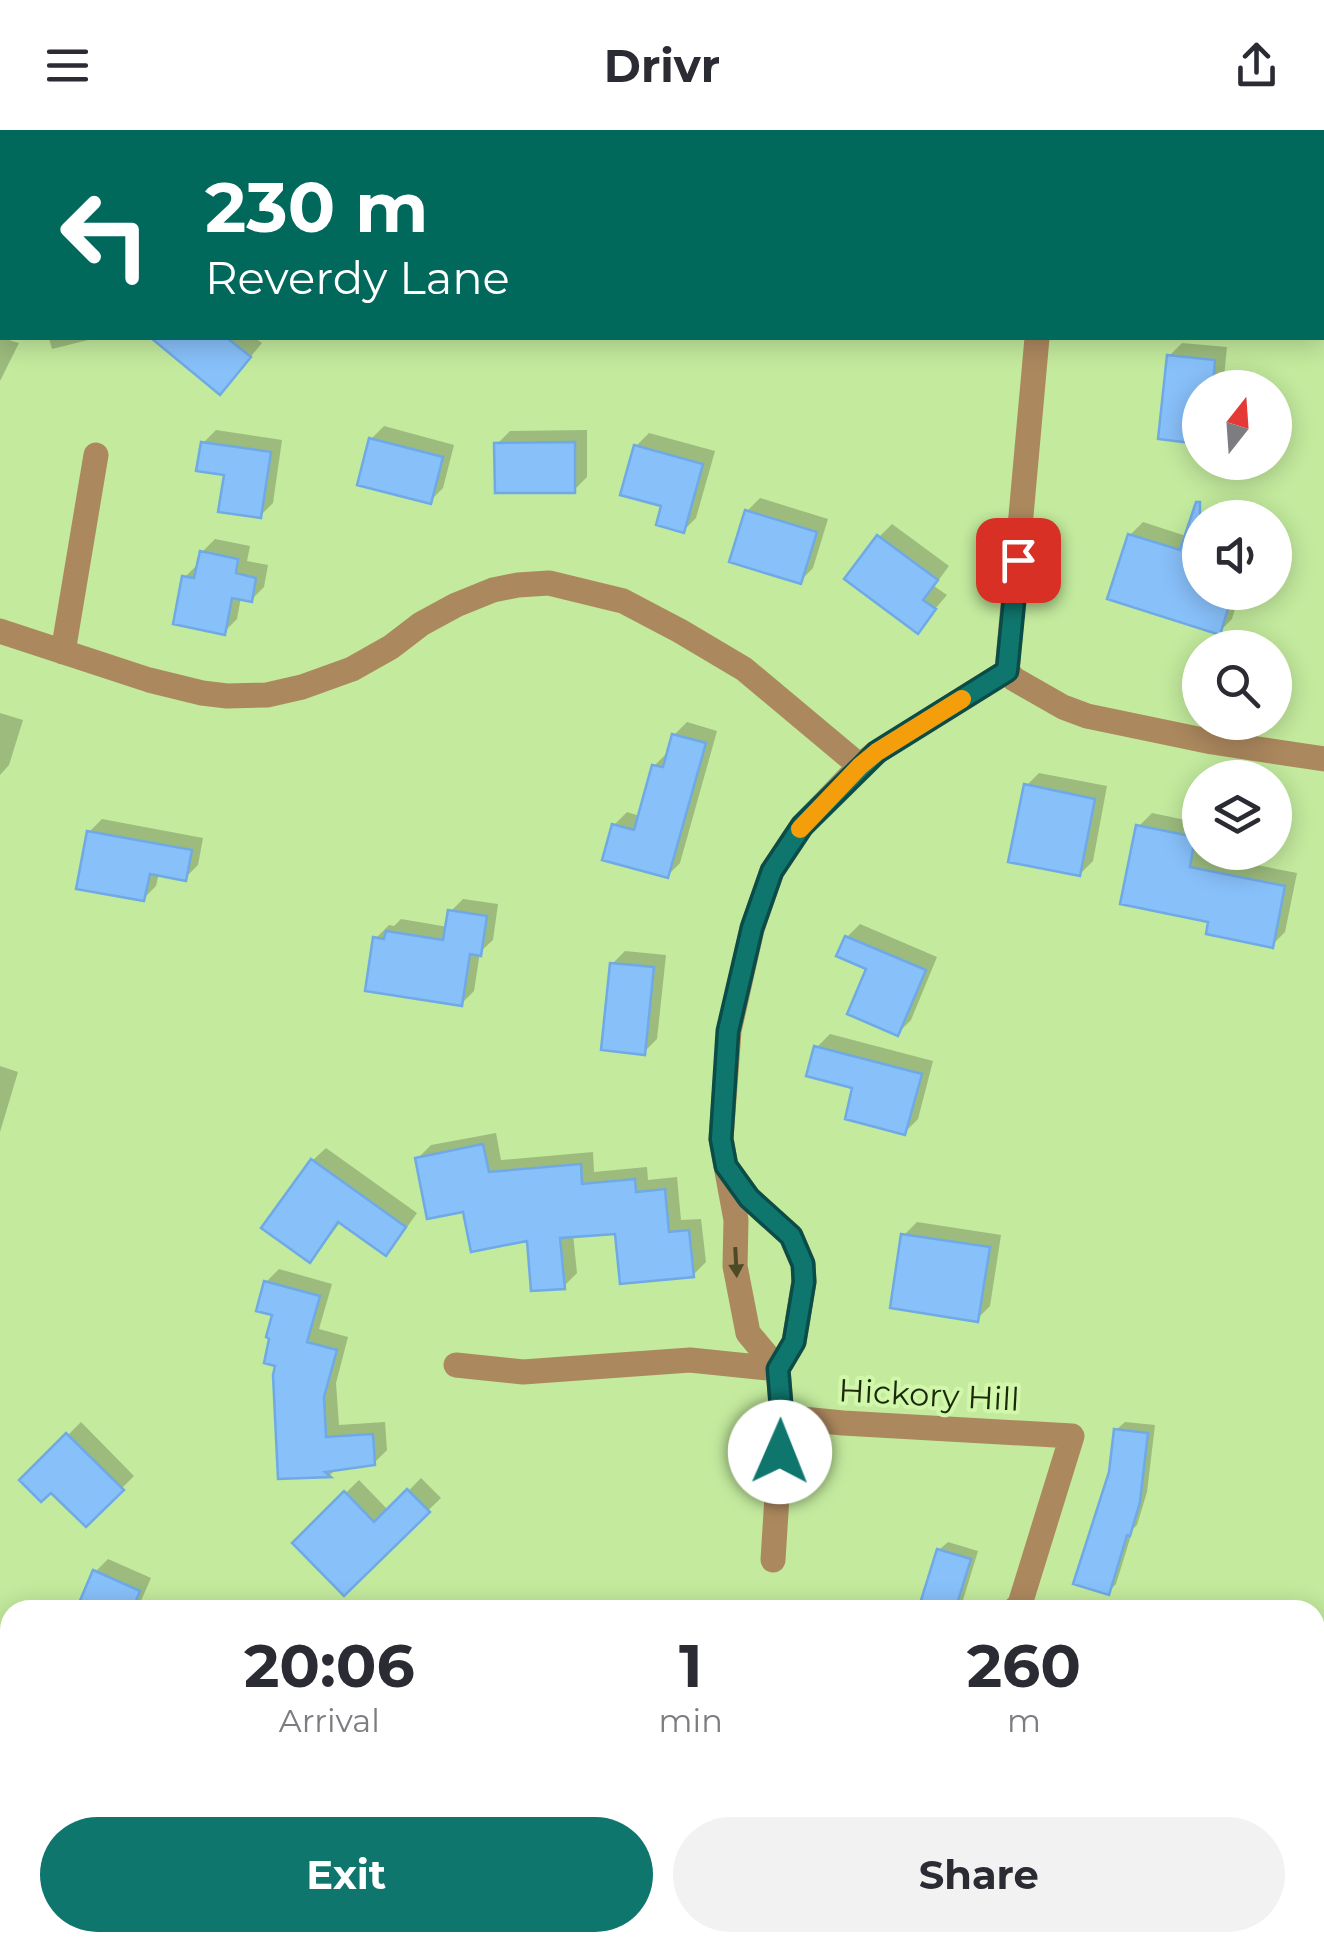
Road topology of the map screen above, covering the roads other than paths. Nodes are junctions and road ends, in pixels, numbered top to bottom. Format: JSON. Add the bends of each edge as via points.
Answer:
{"nodes":[{"id":1,"x":1038,"y":340,"type":"edge"},
{"id":2,"x":96,"y":454,"type":"dead end"},
{"id":3,"x":0,"y":630,"type":"edge"},
{"id":4,"x":64,"y":652,"type":"junction"},
{"id":5,"x":1007,"y":671,"type":"junction"},
{"id":6,"x":1324,"y":759,"type":"edge"},
{"id":7,"x":860,"y":766,"type":"junction"},
{"id":8,"x":726,"y":1166,"type":"junction"},
{"id":9,"x":456,"y":1366,"type":"dead end"},
{"id":10,"x":778,"y":1369,"type":"junction"},
{"id":11,"x":782,"y":1417,"type":"junction"},
{"id":12,"x":773,"y":1560,"type":"dead end"},
{"id":13,"x":1021,"y":1600,"type":"edge"}],
"edges":[{"from":1,"to":5,"type":"street"},
{"from":2,"to":4,"type":"street"},
{"from":3,"to":4,"type":"street"},
{"from":4,"to":7,"type":"street","via":[[202,693],[267,694],[352,669],[438,614],[494,590],[549,583],[622,602],[680,631],[744,669]]},
{"from":5,"to":6,"type":"street","via":[[1087,716]]},
{"from":5,"to":7,"type":"street"},
{"from":7,"to":8,"type":"street","via":[[802,826],[772,871],[752,928],[728,1031],[721,1139]]},
{"from":8,"to":10,"type":"street","one_way":true,"via":[[748,1333]]},
{"from":8,"to":10,"type":"street","via":[[791,1236],[803,1264],[794,1342]]},
{"from":9,"to":10,"type":"street","via":[[523,1372],[690,1360]]},
{"from":10,"to":11,"type":"street"},
{"from":11,"to":12,"type":"street"},
{"from":11,"to":13,"type":"street","name":"Hickory Hill","via":[[1072,1436]]}]}
